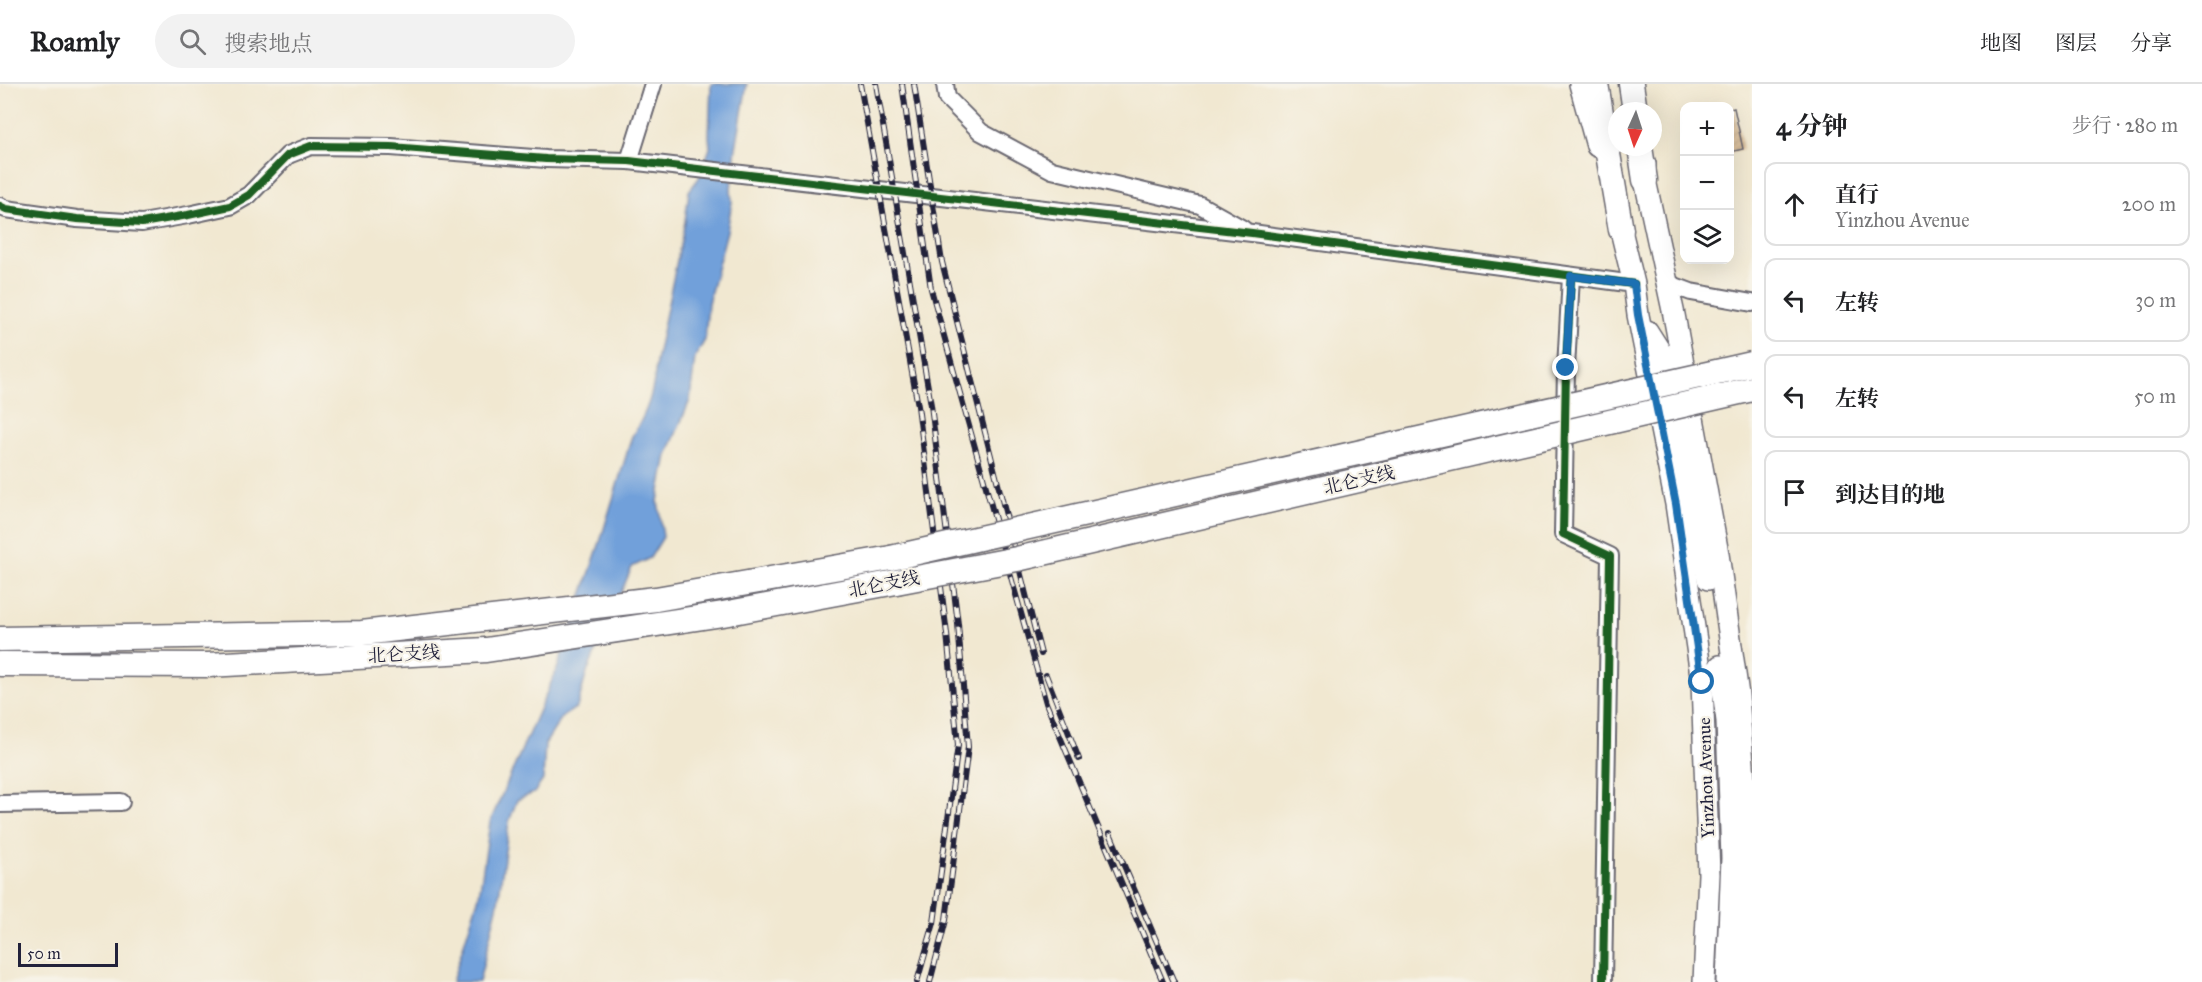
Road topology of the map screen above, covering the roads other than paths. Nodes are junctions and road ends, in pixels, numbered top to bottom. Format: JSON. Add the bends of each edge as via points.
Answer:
{"nodes":[{"id":1,"x":653,"y":84,"type":"edge"},
{"id":2,"x":945,"y":84,"type":"edge"},
{"id":3,"x":1580,"y":84,"type":"edge"},
{"id":4,"x":1596,"y":84,"type":"edge"},
{"id":5,"x":1631,"y":84,"type":"edge"},
{"id":6,"x":1642,"y":84,"type":"edge"},
{"id":7,"x":1634,"y":102,"type":"edge"},
{"id":8,"x":1643,"y":102,"type":"edge"},
{"id":9,"x":1643,"y":156,"type":"edge"},
{"id":10,"x":629,"y":161,"type":"junction"},
{"id":11,"x":1645,"y":180,"type":"joint"},
{"id":12,"x":0,"y":206,"type":"edge"},
{"id":13,"x":1621,"y":230,"type":"junction"},
{"id":14,"x":1252,"y":233,"type":"junction"},
{"id":15,"x":1571,"y":276,"type":"junction"},
{"id":16,"x":1667,"y":283,"type":"junction"},
{"id":17,"x":1634,"y":284,"type":"junction"},
{"id":18,"x":1752,"y":303,"type":"edge"},
{"id":19,"x":1638,"y":315,"type":"junction"},
{"id":20,"x":1752,"y":364,"type":"edge"},
{"id":21,"x":1752,"y":389,"type":"edge"},
{"id":22,"x":893,"y":570,"type":"junction"},
{"id":23,"x":0,"y":639,"type":"edge"},
{"id":24,"x":0,"y":664,"type":"edge"},
{"id":25,"x":1745,"y":694,"type":"edge"},
{"id":26,"x":121,"y":802,"type":"dead end"},
{"id":27,"x":0,"y":804,"type":"edge"},
{"id":28,"x":1751,"y":848,"type":"edge"},
{"id":29,"x":1750,"y":874,"type":"edge"},
{"id":30,"x":1604,"y":982,"type":"edge"},
{"id":31,"x":1704,"y":982,"type":"edge"},
{"id":32,"x":1726,"y":982,"type":"edge"},
{"id":33,"x":1745,"y":982,"type":"edge"}],
"edges":[{"from":1,"to":10,"type":"street"},
{"from":2,"to":14,"type":"street","via":[[947,98],[981,132],[1052,170],[1200,205]]},
{"from":3,"to":13,"type":"main road","name":"Yinzhou Avenue"},
{"from":4,"to":13,"type":"highway"},
{"from":5,"to":7,"type":"highway"},
{"from":6,"to":8,"type":"main road"},
{"from":9,"to":11,"type":"highway","name":"Yinzhou Avenue"},
{"from":10,"to":12,"type":"street","via":[[311,146],[288,155],[249,195],[230,206],[188,215],[142,223],[77,219]]},
{"from":10,"to":14,"type":"street"},
{"from":11,"to":16,"type":"main road","name":"Yinzhou Avenue"},
{"from":13,"to":17,"type":"main road","name":"Yinzhou Avenue"},
{"from":14,"to":15,"type":"street"},
{"from":15,"to":17,"type":"street"},
{"from":15,"to":30,"type":"street","via":[[1563,534],[1610,556]]},
{"from":16,"to":18,"type":"street","via":[[1691,292]]},
{"from":16,"to":25,"type":"main road","name":"Yinzhou Avenue"},
{"from":17,"to":19,"type":"main road","name":"Yinzhou Avenue"},
{"from":19,"to":31,"type":"main road","name":"Yinzhou Avenue","via":[[1676,504],[1702,682],[1709,874]]},
{"from":19,"to":32,"type":"main road","via":[[1660,353],[1710,591],[1727,721],[1732,858]]},
{"from":20,"to":22,"type":"highway","name":"北仑支线","bridge":true,"via":[[1082,517]]},
{"from":21,"to":22,"type":"highway","name":"北仑支线","bridge":true,"via":[[1017,559]]},
{"from":22,"to":23,"type":"highway","name":"北仑支线","via":[[362,633]]},
{"from":22,"to":24,"type":"highway","name":"北仑支线","via":[[723,614],[486,650],[208,665]]},
{"from":25,"to":28,"type":"main road","name":"Yinzhou Avenue"},
{"from":26,"to":27,"type":"street"},
{"from":28,"to":29,"type":"main road","name":"Yinzhou Avenue"},
{"from":29,"to":33,"type":"main road","name":"Yinzhou Avenue"}]}
